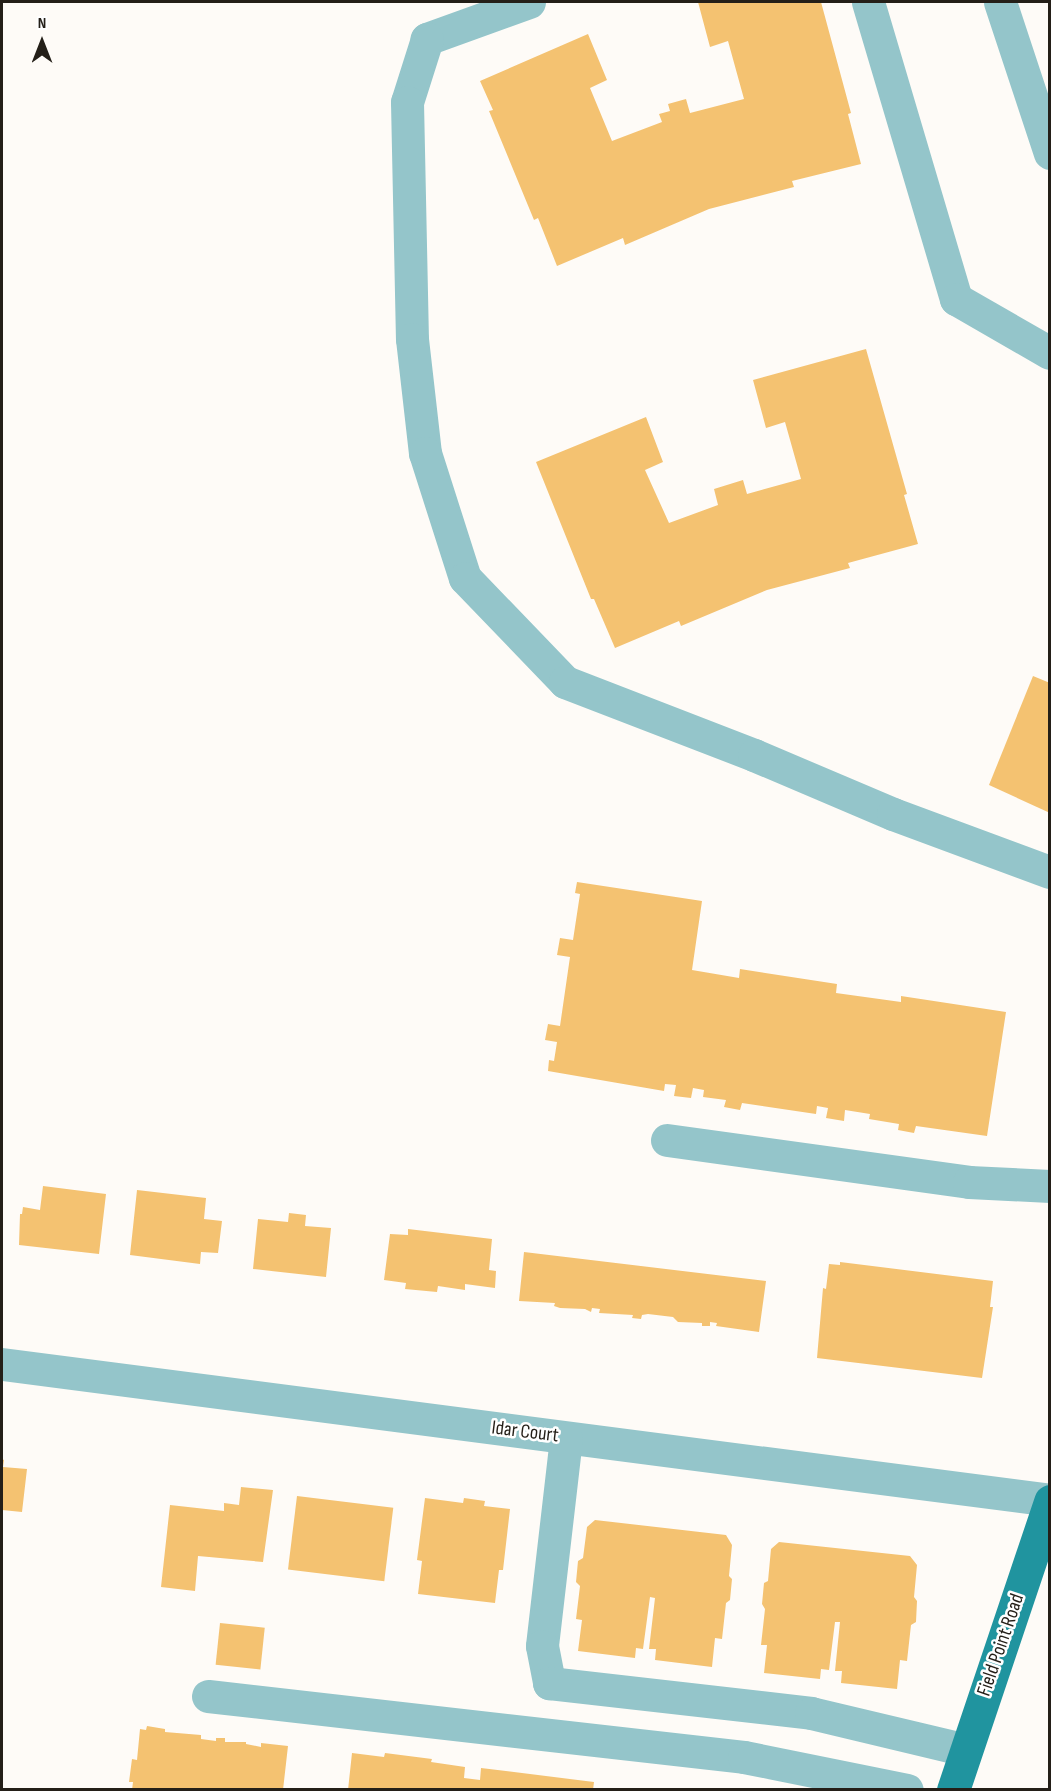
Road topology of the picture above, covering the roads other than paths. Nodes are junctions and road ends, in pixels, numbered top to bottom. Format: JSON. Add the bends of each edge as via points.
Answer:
{"nodes":[{"id":1,"x":529,"y":2,"type":"edge"},
{"id":2,"x":868,"y":2,"type":"edge"},
{"id":3,"x":1000,"y":2,"type":"edge"},
{"id":4,"x":1050,"y":153,"type":"edge"},
{"id":5,"x":1050,"y":352,"type":"edge"},
{"id":6,"x":1050,"y":872,"type":"edge"},
{"id":7,"x":667,"y":1140,"type":"dead end"},
{"id":8,"x":1050,"y":1186,"type":"edge"},
{"id":9,"x":2,"y":1364,"type":"edge"},
{"id":10,"x":566,"y":1438,"type":"junction"},
{"id":11,"x":1050,"y":1500,"type":"edge"},
{"id":12,"x":208,"y":1696,"type":"dead end"},
{"id":13,"x":966,"y":1750,"type":"junction"},
{"id":14,"x":907,"y":1790,"type":"edge"},
{"id":15,"x":952,"y":1790,"type":"edge"}],
"edges":[{"from":1,"to":6,"type":"street","via":[[427,39],[407,102],[412,339],[425,453],[465,578],[565,681],[893,814]]},
{"from":2,"to":5,"type":"street","via":[[956,299]]},
{"from":3,"to":4,"type":"street"},
{"from":7,"to":8,"type":"street","via":[[969,1182]]},
{"from":9,"to":10,"type":"street","name":"Idar Court"},
{"from":10,"to":11,"type":"street","name":"Idar Court"},
{"from":10,"to":13,"type":"street","via":[[542,1646],[549,1683],[811,1713]]},
{"from":11,"to":13,"type":"main road","name":"Field Point Road"},
{"from":12,"to":14,"type":"street","via":[[744,1757]]},
{"from":13,"to":15,"type":"main road","name":"Field Point Road"}]}
